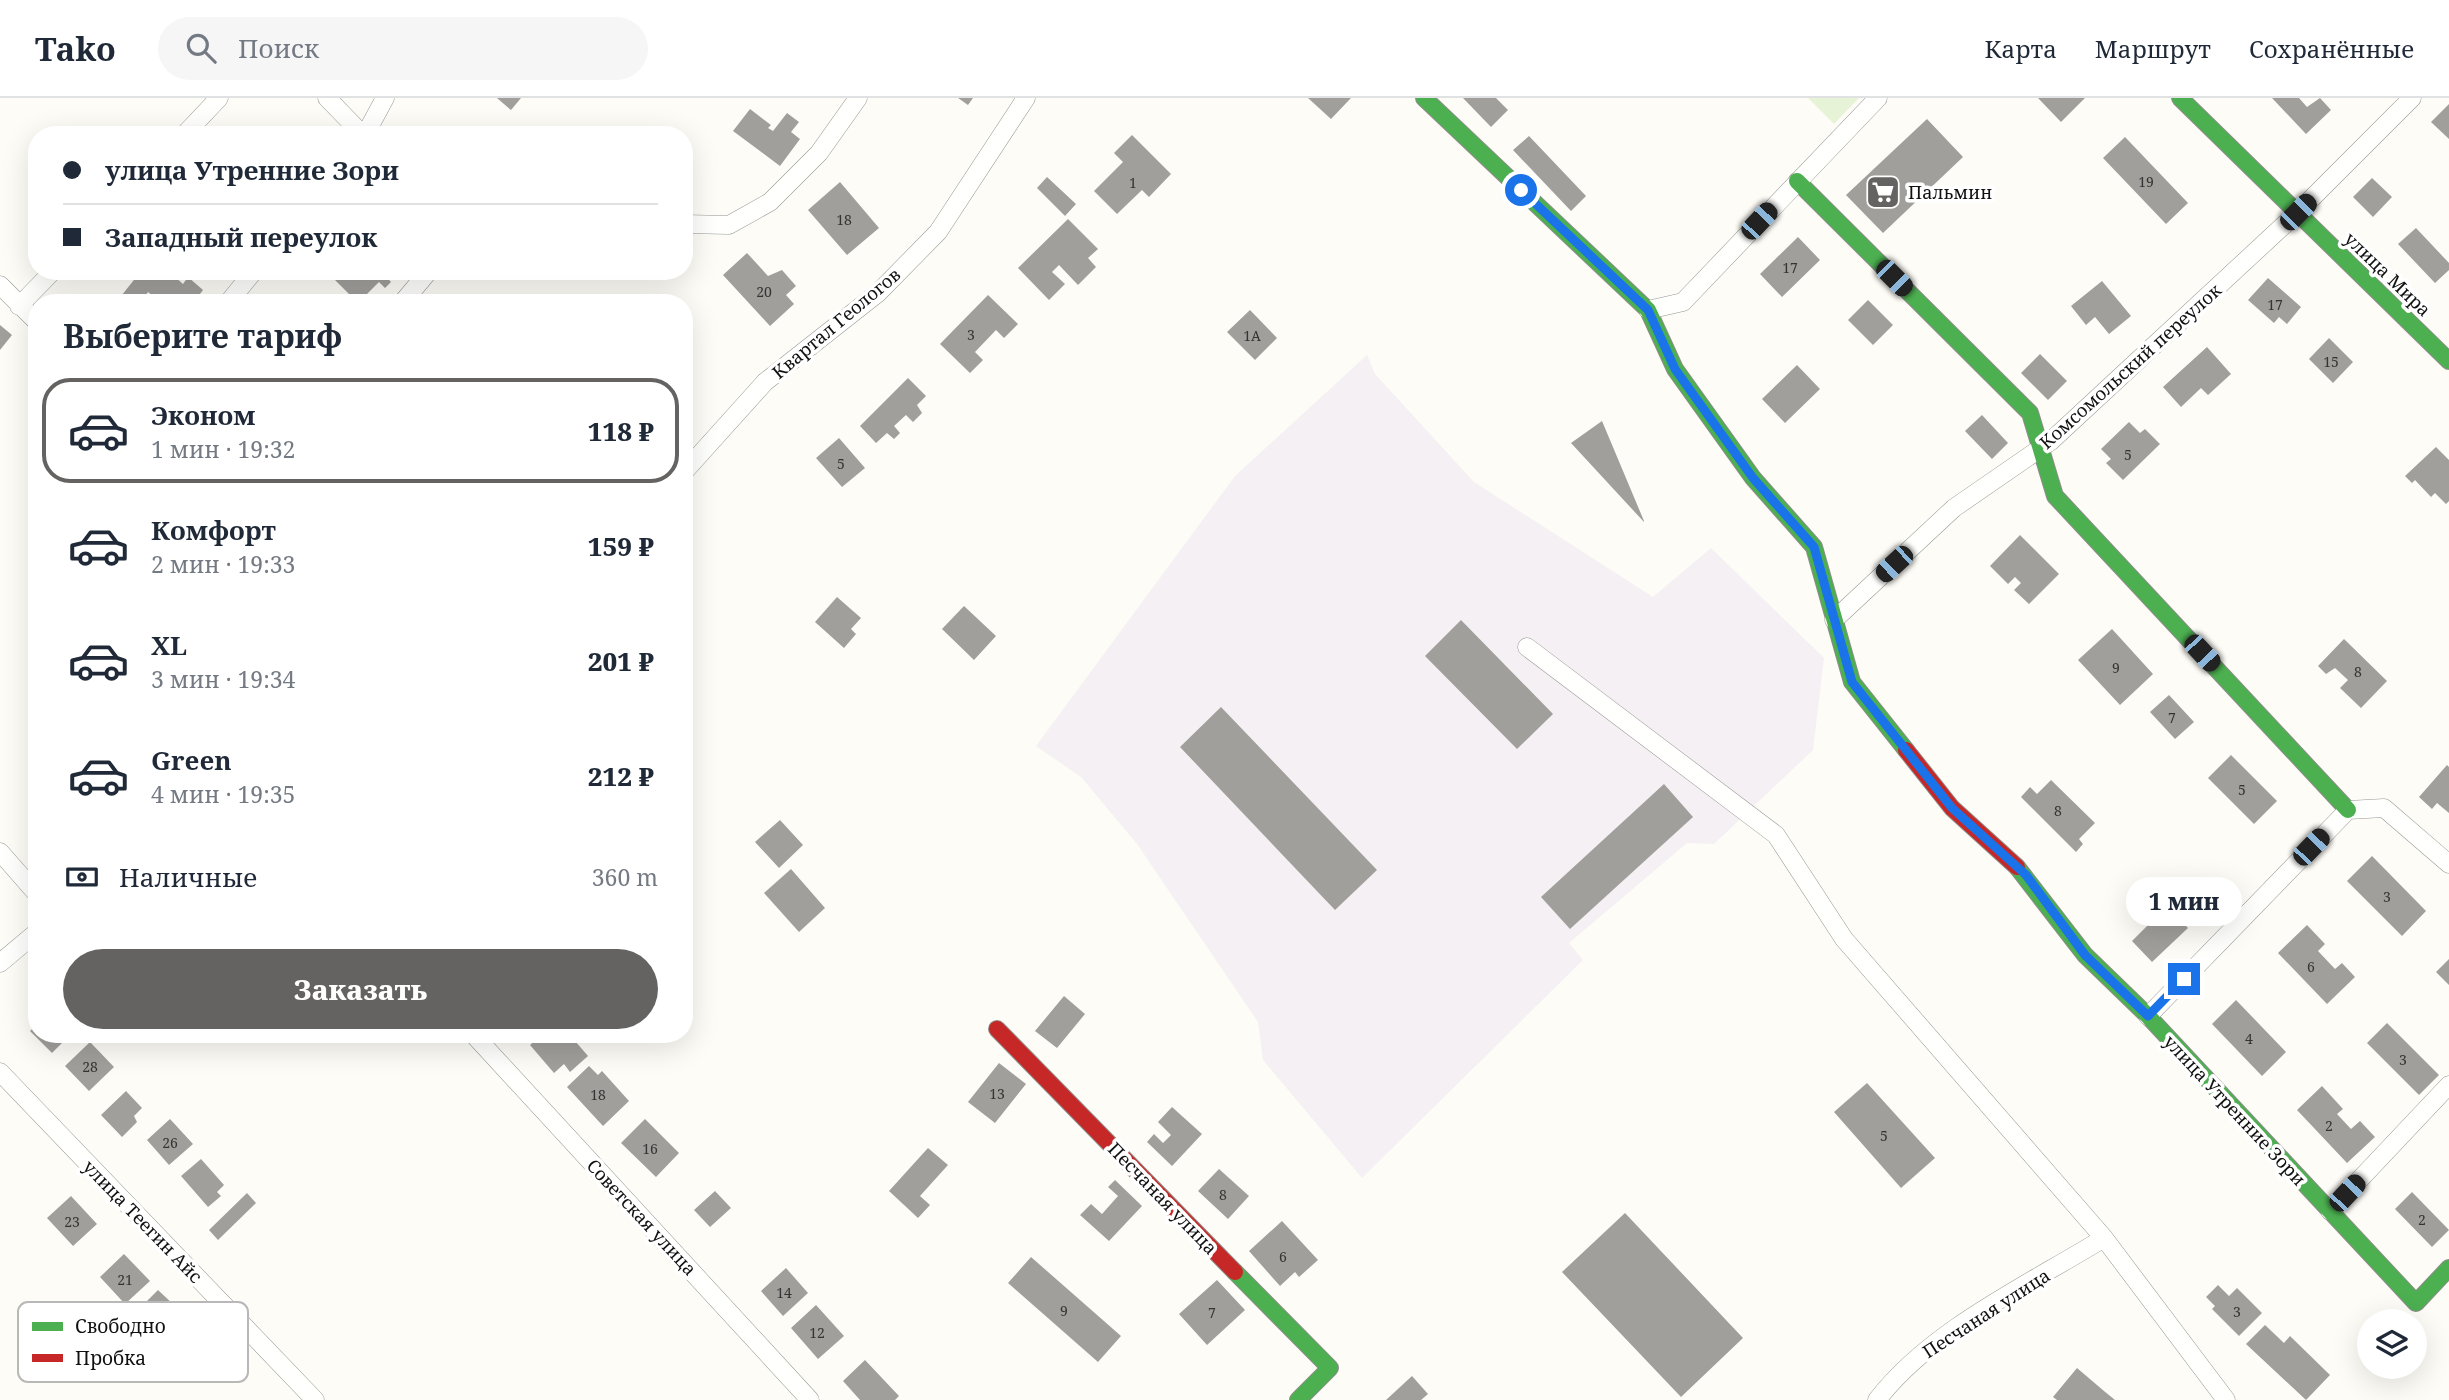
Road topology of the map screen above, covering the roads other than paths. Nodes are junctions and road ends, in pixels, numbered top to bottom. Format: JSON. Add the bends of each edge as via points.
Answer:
{"nodes":[{"id":1,"x":219,"y":98,"type":"edge"},
{"id":2,"x":327,"y":98,"type":"edge"},
{"id":3,"x":384,"y":98,"type":"edge"},
{"id":4,"x":858,"y":98,"type":"edge"},
{"id":5,"x":1026,"y":98,"type":"edge"},
{"id":6,"x":1424,"y":98,"type":"edge"},
{"id":7,"x":1878,"y":98,"type":"edge"},
{"id":8,"x":2180,"y":98,"type":"edge"},
{"id":9,"x":2412,"y":98,"type":"edge"},
{"id":10,"x":193,"y":126,"type":"edge"},
{"id":11,"x":355,"y":126,"type":"edge"},
{"id":12,"x":369,"y":126,"type":"edge"},
{"id":13,"x":1797,"y":181,"type":"junction"},
{"id":14,"x":2298,"y":212,"type":"junction"},
{"id":15,"x":693,"y":224,"type":"edge"},
{"id":16,"x":44,"y":280,"type":"edge"},
{"id":17,"x":247,"y":280,"type":"edge"},
{"id":18,"x":421,"y":280,"type":"edge"},
{"id":19,"x":0,"y":285,"type":"edge"},
{"id":20,"x":31,"y":294,"type":"edge"},
{"id":21,"x":235,"y":294,"type":"edge"},
{"id":22,"x":410,"y":294,"type":"edge"},
{"id":23,"x":28,"y":297,"type":"edge"},
{"id":24,"x":19,"y":306,"type":"junction"},
{"id":25,"x":1648,"y":310,"type":"junction"},
{"id":26,"x":28,"y":314,"type":"edge"},
{"id":27,"x":2449,"y":361,"type":"edge"},
{"id":28,"x":2041,"y":448,"type":"junction"},
{"id":29,"x":693,"y":462,"type":"edge"},
{"id":30,"x":1834,"y":620,"type":"junction"},
{"id":31,"x":1527,"y":647,"type":"dead end"},
{"id":32,"x":2347,"y":810,"type":"junction"},
{"id":33,"x":0,"y":852,"type":"edge"},
{"id":34,"x":2449,"y":864,"type":"edge"},
{"id":35,"x":28,"y":884,"type":"edge"},
{"id":36,"x":28,"y":939,"type":"edge"},
{"id":37,"x":0,"y":962,"type":"edge"},
{"id":38,"x":2148,"y":1016,"type":"junction"},
{"id":39,"x":997,"y":1029,"type":"dead end"},
{"id":40,"x":480,"y":1043,"type":"edge"},
{"id":41,"x":0,"y":1072,"type":"edge"},
{"id":42,"x":2449,"y":1085,"type":"edge"},
{"id":43,"x":2330,"y":1211,"type":"junction"},
{"id":44,"x":2104,"y":1238,"type":"junction"},
{"id":45,"x":2449,"y":1268,"type":"edge"},
{"id":46,"x":221,"y":1302,"type":"edge"},
{"id":47,"x":248,"y":1330,"type":"edge"},
{"id":48,"x":1310,"y":1396,"type":"edge"},
{"id":49,"x":315,"y":1400,"type":"edge"},
{"id":50,"x":810,"y":1400,"type":"edge"},
{"id":51,"x":1877,"y":1400,"type":"edge"},
{"id":52,"x":2226,"y":1400,"type":"edge"}],
"edges":[{"from":1,"to":10,"type":"street"},
{"from":2,"to":11,"type":"street"},
{"from":3,"to":12,"type":"street"},
{"from":4,"to":15,"type":"street","via":[[819,153],[770,202],[729,225]]},
{"from":5,"to":29,"type":"street","name":"Квартал Геологов","via":[[938,232],[878,293],[765,382]]},
{"from":6,"to":25,"type":"street","name":"улица Утренние Зори"},
{"from":7,"to":13,"type":"street"},
{"from":8,"to":14,"type":"street","name":"улица Мира"},
{"from":9,"to":14,"type":"street","name":"Комсомольский переулок"},
{"from":13,"to":25,"type":"street","via":[[1683,302]]},
{"from":13,"to":28,"type":"street","via":[[2030,414]]},
{"from":14,"to":27,"type":"street","name":"улица Мира"},
{"from":14,"to":28,"type":"street","name":"Комсомольский переулок"},
{"from":16,"to":20,"type":"street"},
{"from":17,"to":21,"type":"street"},
{"from":18,"to":22,"type":"street"},
{"from":19,"to":24,"type":"street"},
{"from":23,"to":24,"type":"street"},
{"from":24,"to":26,"type":"street"},
{"from":25,"to":30,"type":"street","name":"улица Утренние Зори","via":[[1675,369],[1753,478],[1814,547]]},
{"from":28,"to":30,"type":"street","name":"Комсомольский переулок","via":[[1954,508]]},
{"from":28,"to":32,"type":"street","via":[[2056,496]]},
{"from":30,"to":38,"type":"street","name":"улица Утренние Зори","via":[[1852,682],[1860,693],[1952,808],[2026,875],[2085,955]]},
{"from":31,"to":44,"type":"street","via":[[1776,835],[1844,939]]},
{"from":32,"to":34,"type":"street","via":[[2384,808]]},
{"from":32,"to":38,"type":"street"},
{"from":33,"to":35,"type":"street"},
{"from":36,"to":37,"type":"street"},
{"from":38,"to":43,"type":"street","name":"улица Утренние Зори"},
{"from":39,"to":48,"type":"street","name":"Песчаная улица","via":[[1329,1368]]},
{"from":40,"to":50,"type":"street","name":"Советская улица"},
{"from":41,"to":46,"type":"street","name":"улица Теегин Айс"},
{"from":42,"to":43,"type":"street"},
{"from":43,"to":45,"type":"street","name":"улица Утренние Зори","via":[[2416,1303]]},
{"from":44,"to":51,"type":"street","name":"Песчаная улица","via":[[1952,1331],[1899,1372]]},
{"from":44,"to":52,"type":"street"},
{"from":47,"to":49,"type":"street","name":"улица Теегин Айс"}]}
